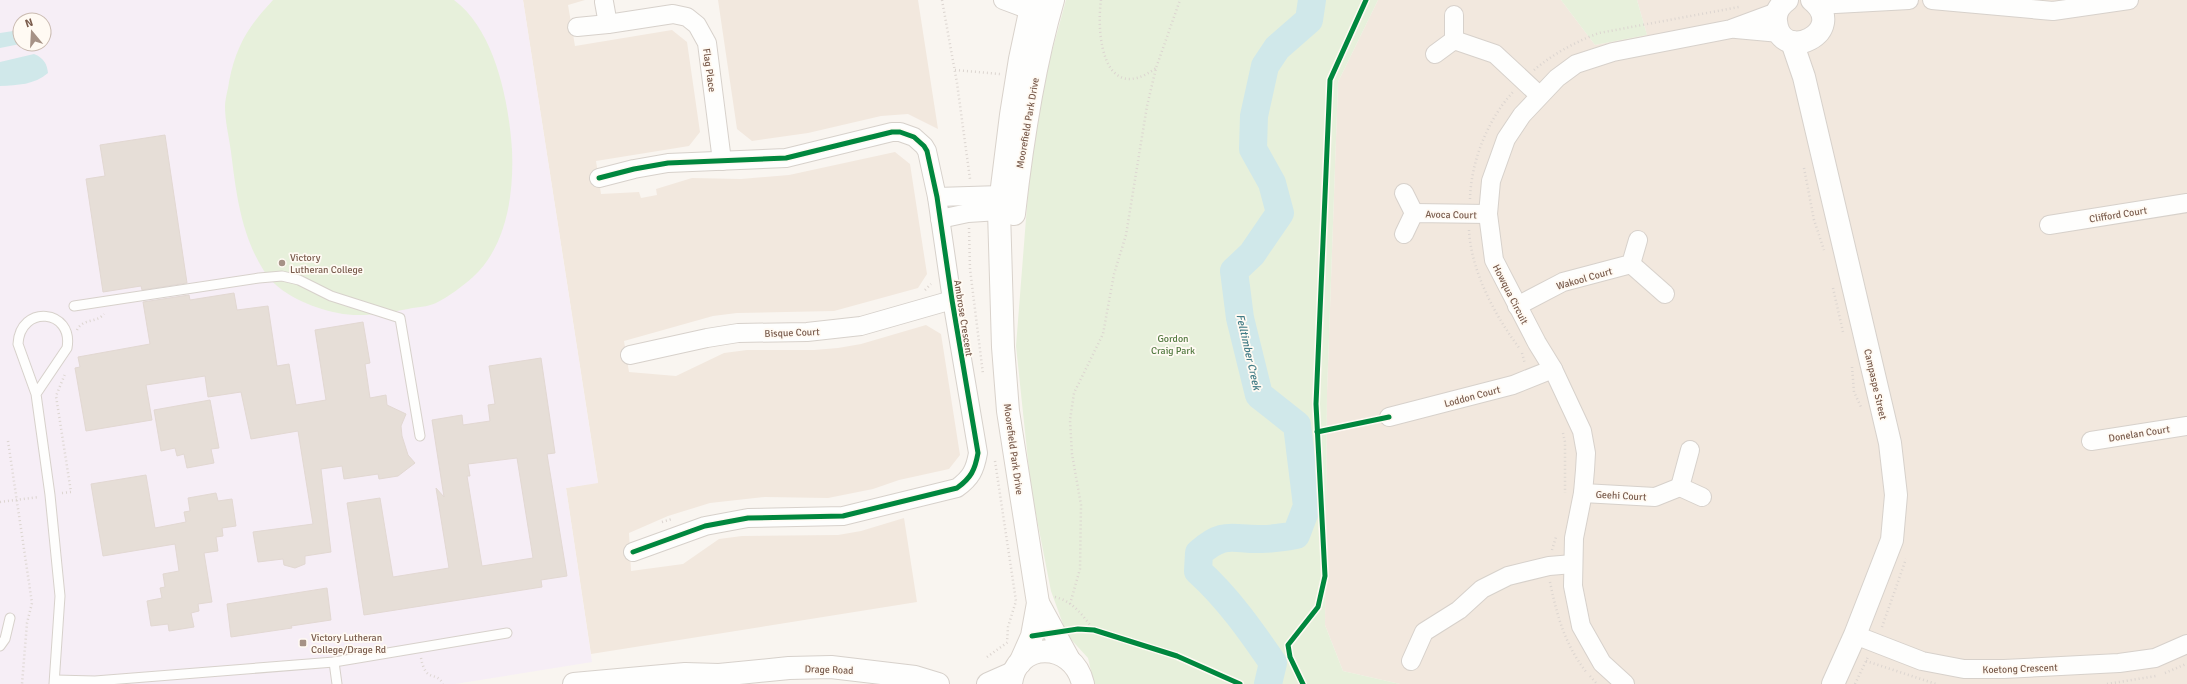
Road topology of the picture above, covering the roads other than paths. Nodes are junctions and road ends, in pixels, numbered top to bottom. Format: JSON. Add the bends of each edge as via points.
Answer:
{"nodes":[{"id":1,"x":1003,"y":0,"type":"edge"},
{"id":2,"x":1909,"y":0,"type":"edge"},
{"id":3,"x":1932,"y":0,"type":"edge"},
{"id":4,"x":2129,"y":0,"type":"edge"},
{"id":5,"x":604,"y":2,"type":"dead end"},
{"id":6,"x":1784,"y":3,"type":"edge"},
{"id":7,"x":2018,"y":3,"type":"edge"},
{"id":8,"x":1041,"y":7,"type":"edge"},
{"id":9,"x":1454,"y":15,"type":"dead end"},
{"id":10,"x":1806,"y":23,"type":"edge"},
{"id":11,"x":608,"y":24,"type":"junction"},
{"id":12,"x":577,"y":27,"type":"dead end"},
{"id":13,"x":1731,"y":29,"type":"junction"},
{"id":14,"x":1454,"y":40,"type":"junction"},
{"id":15,"x":1435,"y":54,"type":"dead end"},
{"id":16,"x":1539,"y":95,"type":"junction"},
{"id":17,"x":722,"y":161,"type":"junction"},
{"id":18,"x":599,"y":178,"type":"dead end"},
{"id":19,"x":1404,"y":193,"type":"dead end"},
{"id":20,"x":937,"y":197,"type":"junction"},
{"id":21,"x":2187,"y":203,"type":"edge"},
{"id":22,"x":969,"y":204,"type":"junction"},
{"id":23,"x":1005,"y":204,"type":"junction"},
{"id":24,"x":1414,"y":213,"type":"junction"},
{"id":25,"x":1488,"y":214,"type":"junction"},
{"id":26,"x":940,"y":219,"type":"junction"},
{"id":27,"x":2049,"y":225,"type":"dead end"},
{"id":28,"x":1404,"y":234,"type":"dead end"},
{"id":29,"x":1638,"y":240,"type":"dead end"},
{"id":30,"x":1631,"y":264,"type":"junction"},
{"id":31,"x":951,"y":293,"type":"junction"},
{"id":32,"x":1664,"y":294,"type":"dead end"},
{"id":33,"x":74,"y":306,"type":"dead end"},
{"id":34,"x":1517,"y":306,"type":"junction"},
{"id":35,"x":630,"y":355,"type":"dead end"},
{"id":36,"x":1553,"y":369,"type":"junction"},
{"id":37,"x":36,"y":394,"type":"junction"},
{"id":38,"x":1389,"y":417,"type":"dead end"},
{"id":39,"x":2187,"y":426,"type":"edge"},
{"id":40,"x":420,"y":436,"type":"dead end"},
{"id":41,"x":2091,"y":441,"type":"dead end"},
{"id":42,"x":1690,"y":450,"type":"dead end"},
{"id":43,"x":1680,"y":487,"type":"junction"},
{"id":44,"x":1583,"y":493,"type":"junction"},
{"id":45,"x":1702,"y":497,"type":"dead end"},
{"id":46,"x":633,"y":552,"type":"dead end"},
{"id":47,"x":1573,"y":564,"type":"junction"},
{"id":48,"x":1038,"y":603,"type":"junction"},
{"id":49,"x":10,"y":618,"type":"dead end"},
{"id":50,"x":507,"y":633,"type":"dead end"},
{"id":51,"x":1855,"y":635,"type":"junction"},
{"id":52,"x":2187,"y":644,"type":"edge"},
{"id":53,"x":0,"y":646,"type":"edge"},
{"id":54,"x":1068,"y":658,"type":"junction"},
{"id":55,"x":1411,"y":661,"type":"dead end"},
{"id":56,"x":334,"y":662,"type":"junction"},
{"id":57,"x":1015,"y":673,"type":"edge"},
{"id":58,"x":718,"y":675,"type":"junction"},
{"id":59,"x":54,"y":682,"type":"edge"},
{"id":60,"x":337,"y":684,"type":"edge"},
{"id":61,"x":574,"y":684,"type":"edge"},
{"id":62,"x":691,"y":684,"type":"edge"},
{"id":63,"x":938,"y":684,"type":"edge"},
{"id":64,"x":988,"y":684,"type":"edge"},
{"id":65,"x":1083,"y":684,"type":"edge"},
{"id":66,"x":1625,"y":684,"type":"edge"},
{"id":67,"x":1833,"y":684,"type":"edge"}],
"edges":[{"from":1,"to":8,"type":"street"},
{"from":2,"to":10,"type":"street","via":[[1866,4]]},
{"from":3,"to":7,"type":"street"},
{"from":4,"to":7,"type":"street","via":[[2053,10]]},
{"from":5,"to":11,"type":"street"},
{"from":6,"to":10,"type":"street","via":[[1776,19]]},
{"from":6,"to":13,"type":"street","name":"Howqua Circuit"},
{"from":8,"to":23,"type":"street","name":"Moorefield Park Drive","via":[[1019,170]]},
{"from":8,"to":23,"type":"street","name":"Moorefield Park Drive","via":[[1018,76],[1005,154]]},
{"from":9,"to":14,"type":"street"},
{"from":10,"to":13,"type":"street","name":"Howqua Circuit"},
{"from":10,"to":51,"type":"street","name":"Campaspe Street","via":[[1804,77],[1890,443],[1896,495],[1892,540]]},
{"from":11,"to":12,"type":"street","name":"Flag Place"},
{"from":11,"to":17,"type":"street","name":"Flag Place","via":[[673,14],[687,17],[697,25],[707,43]]},
{"from":13,"to":16,"type":"street","name":"Howqua Circuit","via":[[1613,52],[1576,64]]},
{"from":14,"to":15,"type":"street"},
{"from":14,"to":16,"type":"street","via":[[1495,54]]},
{"from":16,"to":25,"type":"street","name":"Howqua Circuit","via":[[1506,139],[1491,181]]},
{"from":17,"to":18,"type":"street","name":"Ambrose Crescent","via":[[668,163],[634,168]]},
{"from":17,"to":20,"type":"street","name":"Ambrose Crescent","via":[[786,158],[900,132],[914,137],[924,146]]},
{"from":19,"to":24,"type":"street"},
{"from":20,"to":22,"type":"street"},
{"from":20,"to":26,"type":"street","name":"Ambrose Crescent"},
{"from":21,"to":27,"type":"street","name":"Clifford Court"},
{"from":22,"to":23,"type":"street"},
{"from":22,"to":26,"type":"street"},
{"from":23,"to":48,"type":"street","name":"Moorefield Park Drive","via":[[1008,270],[1001,294],[1008,411]]},
{"from":24,"to":25,"type":"street","name":"Avoca Court"},
{"from":24,"to":28,"type":"street","name":"Avoca Court"},
{"from":25,"to":34,"type":"street","name":"Howqua Circuit","via":[[1494,260]]},
{"from":26,"to":31,"type":"street","name":"Ambrose Crescent"},
{"from":29,"to":30,"type":"street"},
{"from":30,"to":32,"type":"street"},
{"from":30,"to":34,"type":"street","name":"Wakool Court","via":[[1563,282]]},
{"from":31,"to":35,"type":"street","name":"Bisque Court","via":[[846,328],[807,332],[738,333]]},
{"from":31,"to":46,"type":"street","name":"Ambrose Crescent","via":[[978,453],[976,468],[957,488],[843,516],[748,518],[705,526]]},
{"from":33,"to":40,"type":"lane","via":[[282,276],[299,280],[331,296],[400,318]]},
{"from":34,"to":36,"type":"street","name":"Howqua Circuit"},
{"from":36,"to":38,"type":"street","name":"Loddon Court","via":[[1513,385]]},
{"from":36,"to":44,"type":"street","name":"Howqua Circuit","via":[[1582,431],[1586,453]]},
{"from":37,"to":37,"type":"lane","via":[[20,351],[19,337],[24,325],[30,320],[36,317],[49,317],[56,319],[65,328],[67,348]]},
{"from":37,"to":59,"type":"lane","via":[[60,596]]},
{"from":39,"to":41,"type":"street","name":"Donelan Court"},
{"from":42,"to":43,"type":"street"},
{"from":43,"to":44,"type":"street","name":"Geehi Court","via":[[1655,497]]},
{"from":43,"to":45,"type":"street"},
{"from":44,"to":47,"type":"street","name":"Howqua Circuit","via":[[1574,538]]},
{"from":47,"to":55,"type":"street","via":[[1549,566],[1508,576],[1482,589],[1459,610],[1424,632]]},
{"from":47,"to":66,"type":"street","name":"Howqua Circuit","via":[[1573,586],[1581,626],[1602,663]]},
{"from":48,"to":54,"type":"street"},
{"from":48,"to":57,"type":"street","via":[[1032,636]]},
{"from":49,"to":53,"type":"lane","via":[[5,639]]},
{"from":50,"to":56,"type":"lane"},
{"from":51,"to":52,"type":"street","name":"Koetong Crescent","via":[[1922,661],[1964,669],[2119,663],[2155,658]]},
{"from":51,"to":67,"type":"street","name":"Campaspe Street"},
{"from":54,"to":57,"type":"street","via":[[1056,652],[1043,651],[1030,655]]},
{"from":54,"to":65,"type":"street","via":[[1081,674]]},
{"from":56,"to":59,"type":"lane"},
{"from":56,"to":60,"type":"lane"},
{"from":57,"to":64,"type":"street"},
{"from":58,"to":61,"type":"street","name":"Drage Road","via":[[685,674]]},
{"from":58,"to":62,"type":"street","name":"Drage Road"},
{"from":58,"to":63,"type":"street","name":"Drage Road","via":[[831,667],[914,677]]}]}
